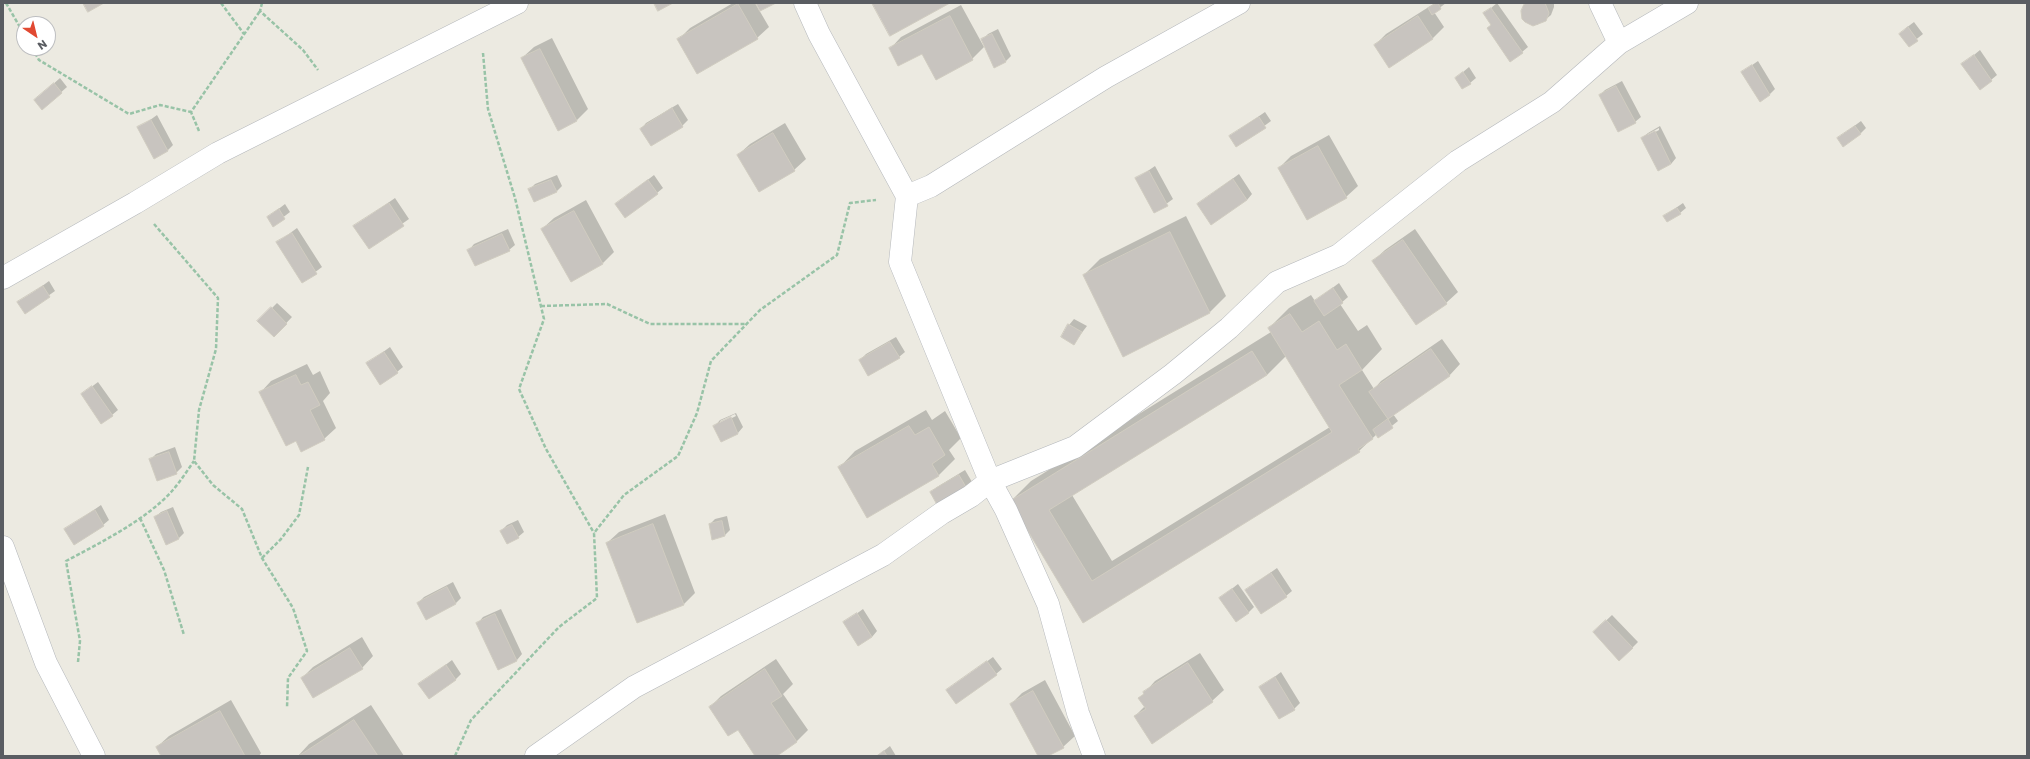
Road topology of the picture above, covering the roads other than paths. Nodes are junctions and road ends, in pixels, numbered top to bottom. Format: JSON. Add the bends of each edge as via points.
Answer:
{"nodes":[{"id":1,"x":517,"y":3,"type":"edge"},
{"id":2,"x":805,"y":3,"type":"edge"},
{"id":3,"x":1239,"y":3,"type":"edge"},
{"id":4,"x":1600,"y":3,"type":"edge"},
{"id":5,"x":1687,"y":3,"type":"edge"},
{"id":6,"x":1619,"y":44,"type":"junction"},
{"id":7,"x":907,"y":196,"type":"junction"},
{"id":8,"x":3,"y":278,"type":"edge"},
{"id":9,"x":990,"y":481,"type":"junction"},
{"id":10,"x":3,"y":548,"type":"edge"},
{"id":11,"x":94,"y":756,"type":"edge"},
{"id":12,"x":536,"y":756,"type":"edge"},
{"id":13,"x":1094,"y":756,"type":"edge"}],
"edges":[{"from":1,"to":8,"type":"street","via":[[218,153]]},
{"from":2,"to":7,"type":"street","via":[[819,34]]},
{"from":3,"to":7,"type":"street","via":[[1106,77],[930,186]]},
{"from":4,"to":6,"type":"street"},
{"from":5,"to":6,"type":"street"},
{"from":6,"to":9,"type":"street","via":[[1552,102],[1458,160],[1339,254],[1278,282],[1229,328],[1173,374],[1075,448]]},
{"from":7,"to":9,"type":"street","via":[[900,262]]},
{"from":9,"to":12,"type":"street","via":[[883,555],[634,687]]},
{"from":9,"to":13,"type":"street","via":[[1006,510],[1048,604],[1078,713]]},
{"from":10,"to":11,"type":"street","via":[[46,663]]}]}
